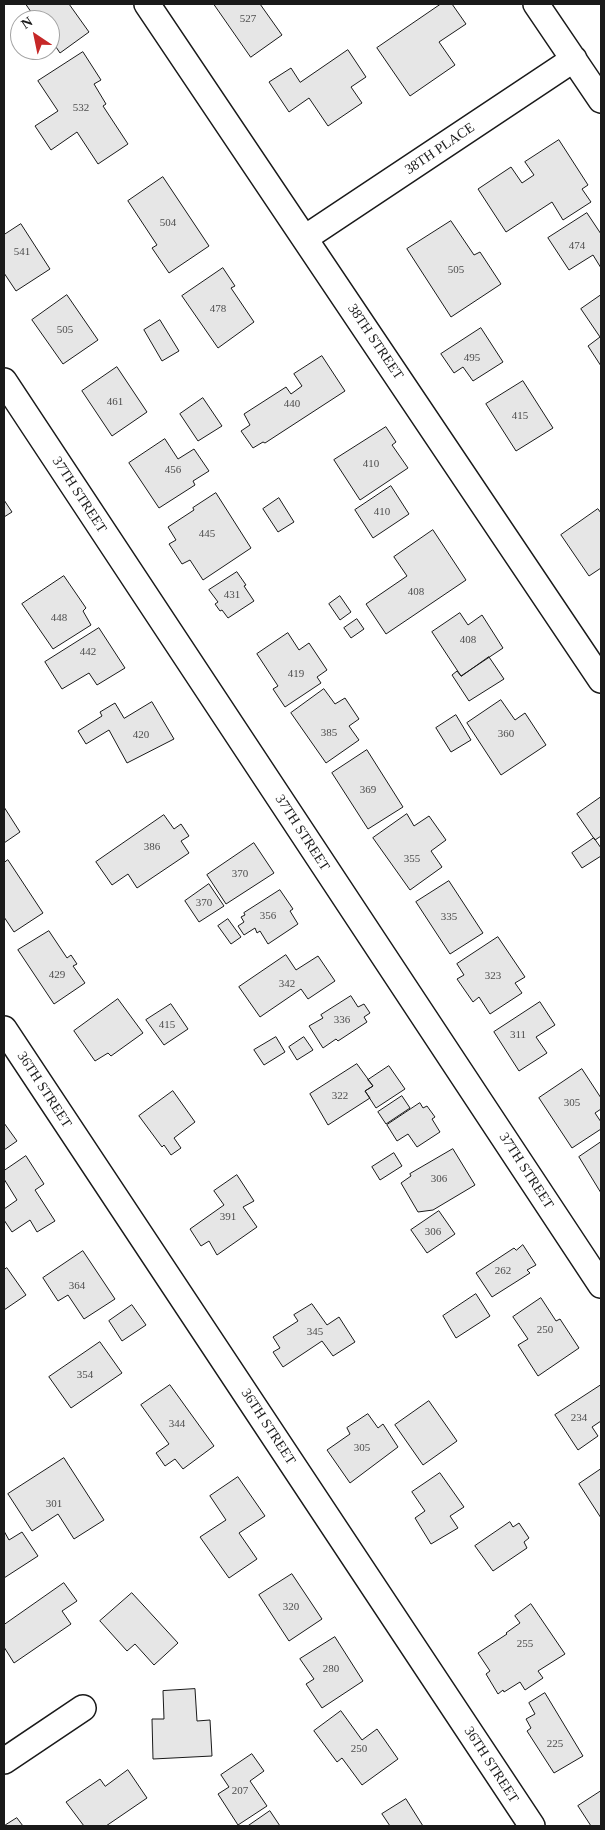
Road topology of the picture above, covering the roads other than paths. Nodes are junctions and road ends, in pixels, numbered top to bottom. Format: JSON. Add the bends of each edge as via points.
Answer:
{"nodes":[{"id":1,"x":147,"y":4,"type":"edge"},
{"id":2,"x":536,"y":4,"type":"edge"},
{"id":3,"x":574,"y":60,"type":"junction"},
{"id":4,"x":601,"y":100,"type":"edge"},
{"id":5,"x":305,"y":238,"type":"junction"},
{"id":6,"x":4,"y":381,"type":"edge"},
{"id":7,"x":601,"y":680,"type":"edge"},
{"id":8,"x":4,"y":1029,"type":"edge"},
{"id":9,"x":601,"y":1285,"type":"edge"},
{"id":10,"x":83,"y":1708,"type":"dead end"},
{"id":11,"x":4,"y":1761,"type":"edge"},
{"id":12,"x":532,"y":1826,"type":"edge"}],
"edges":[{"from":1,"to":5,"type":"street","name":"38TH STREET"},
{"from":2,"to":3,"type":"street"},
{"from":3,"to":4,"type":"street"},
{"from":3,"to":5,"type":"street","name":"38TH PLACE"},
{"from":5,"to":7,"type":"street","name":"38TH STREET"},
{"from":6,"to":9,"type":"street","name":"37TH STREET"},
{"from":8,"to":12,"type":"street","name":"36TH STREET"},
{"from":10,"to":11,"type":"street"}]}
